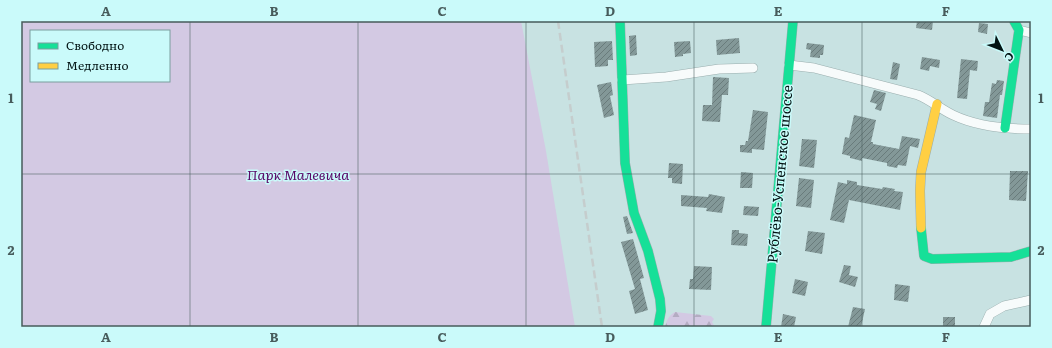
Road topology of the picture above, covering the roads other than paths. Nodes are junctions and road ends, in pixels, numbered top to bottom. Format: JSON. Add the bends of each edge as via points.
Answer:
{"nodes":[{"id":1,"x":620,"y":21,"type":"edge"},
{"id":2,"x":793,"y":21,"type":"edge"},
{"id":3,"x":1014,"y":21,"type":"edge"},
{"id":4,"x":1019,"y":30,"type":"junction"},
{"id":5,"x":1031,"y":32,"type":"edge"},
{"id":6,"x":789,"y":65,"type":"junction"},
{"id":7,"x":753,"y":68,"type":"dead end"},
{"id":8,"x":622,"y":80,"type":"junction"},
{"id":9,"x":937,"y":104,"type":"junction"},
{"id":10,"x":1004,"y":128,"type":"junction"},
{"id":11,"x":1031,"y":129,"type":"edge"},
{"id":12,"x":1031,"y":251,"type":"edge"},
{"id":13,"x":1031,"y":300,"type":"edge"},
{"id":14,"x":658,"y":327,"type":"edge"},
{"id":15,"x":766,"y":327,"type":"edge"},
{"id":16,"x":984,"y":327,"type":"edge"}],
"edges":[{"from":1,"to":8,"type":"street"},
{"from":2,"to":6,"type":"street","name":"Рублёво-Успенское шоссе"},
{"from":3,"to":4,"type":"street"},
{"from":4,"to":5,"type":"street"},
{"from":4,"to":10,"type":"street"},
{"from":6,"to":9,"type":"street","via":[[814,68],[918,95]]},
{"from":6,"to":15,"type":"street","name":"Рублёво-Успенское шоссе"},
{"from":7,"to":8,"type":"street","via":[[719,69]]},
{"from":8,"to":14,"type":"street","via":[[625,163],[634,213],[648,251],[660,299]]},
{"from":9,"to":10,"type":"street","via":[[965,120]]},
{"from":9,"to":12,"type":"street","via":[[920,182],[924,256],[932,259],[1011,257]]},
{"from":10,"to":11,"type":"street"},
{"from":13,"to":16,"type":"street","via":[[1004,306],[990,314]]}]}
